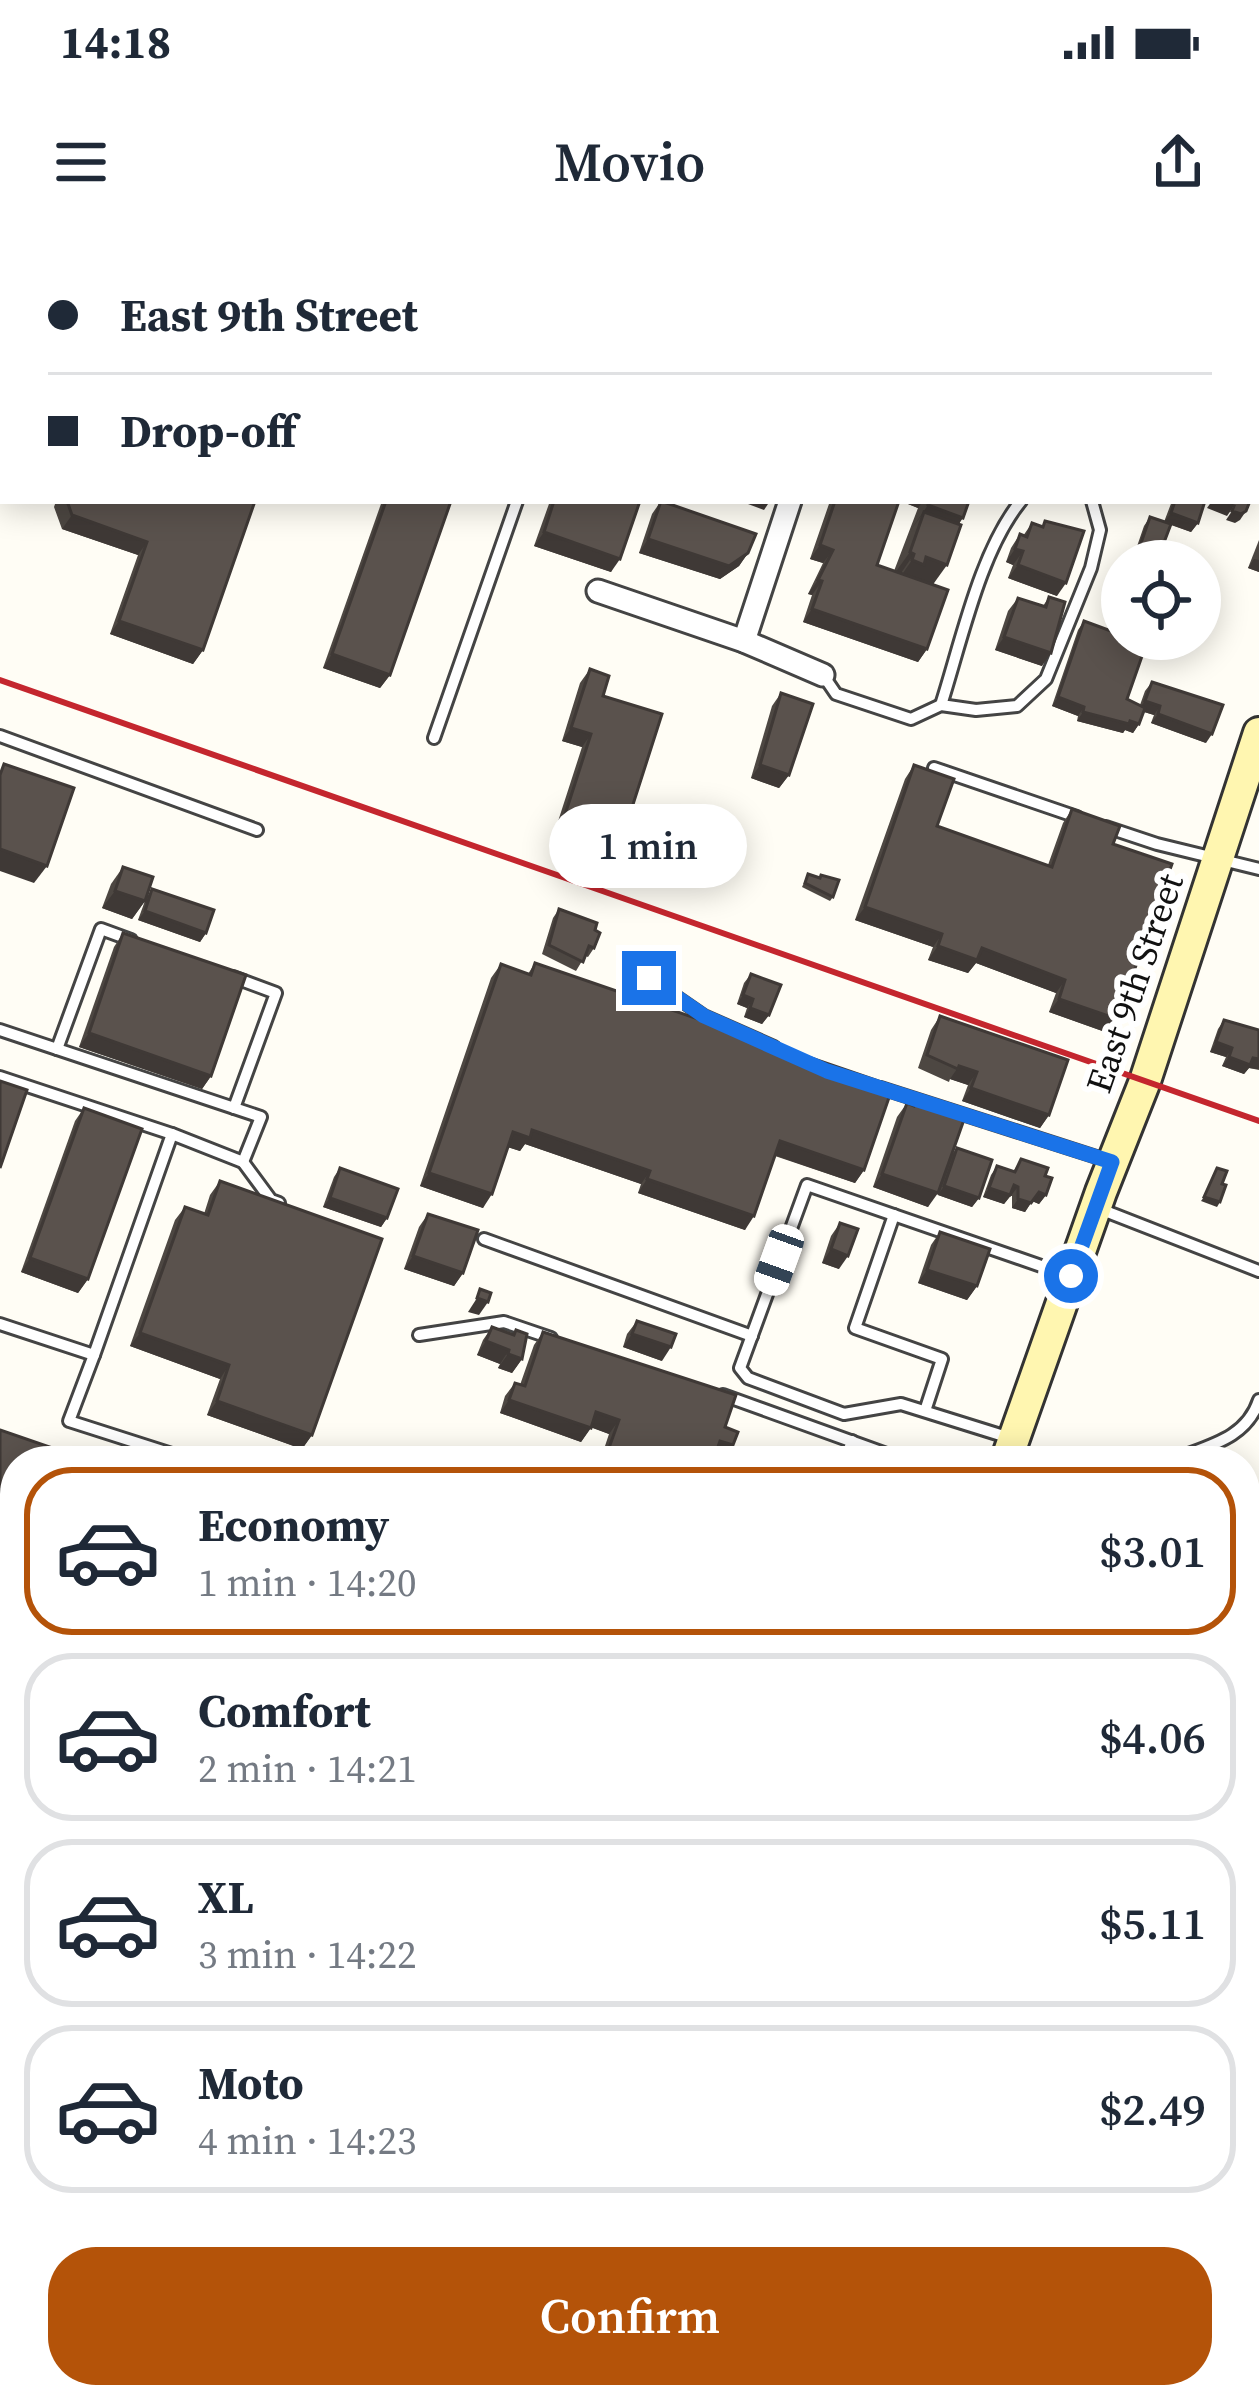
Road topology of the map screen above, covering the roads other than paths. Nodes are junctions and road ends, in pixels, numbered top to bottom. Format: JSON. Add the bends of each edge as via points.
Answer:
{"nodes":[{"id":1,"x":516,"y":504,"type":"edge"},
{"id":2,"x":789,"y":504,"type":"edge"},
{"id":3,"x":1018,"y":504,"type":"edge"},
{"id":4,"x":1093,"y":504,"type":"edge"},
{"id":5,"x":598,"y":591,"type":"dead end"},
{"id":6,"x":744,"y":641,"type":"junction"},
{"id":7,"x":823,"y":675,"type":"joint"},
{"id":8,"x":941,"y":705,"type":"junction"},
{"id":9,"x":1259,"y":733,"type":"edge"},
{"id":10,"x":0,"y":736,"type":"edge"},
{"id":11,"x":434,"y":738,"type":"dead end"},
{"id":12,"x":934,"y":768,"type":"edge"},
{"id":13,"x":257,"y":830,"type":"dead end"},
{"id":14,"x":1218,"y":856,"type":"junction"},
{"id":15,"x":1259,"y":868,"type":"edge"},
{"id":16,"x":145,"y":945,"type":"edge"},
{"id":17,"x":211,"y":969,"type":"edge"},
{"id":18,"x":649,"y":978,"type":"dead end"},
{"id":19,"x":0,"y":1030,"type":"edge"},
{"id":20,"x":57,"y":1049,"type":"junction"},
{"id":21,"x":790,"y":1056,"type":"edge"},
{"id":22,"x":0,"y":1077,"type":"edge"},
{"id":23,"x":870,"y":1084,"type":"edge"},
{"id":24,"x":233,"y":1108,"type":"junction"},
{"id":25,"x":172,"y":1134,"type":"junction"},
{"id":26,"x":243,"y":1162,"type":"junction"},
{"id":27,"x":1112,"y":1162,"type":"junction"},
{"id":28,"x":1096,"y":1207,"type":"junction"},
{"id":29,"x":293,"y":1209,"type":"edge"},
{"id":30,"x":894,"y":1215,"type":"junction"},
{"id":31,"x":484,"y":1239,"type":"dead end"},
{"id":32,"x":1259,"y":1270,"type":"edge"},
{"id":33,"x":1071,"y":1276,"type":"junction"},
{"id":34,"x":0,"y":1324,"type":"edge"},
{"id":35,"x":419,"y":1335,"type":"dead end"},
{"id":36,"x":752,"y":1336,"type":"junction"},
{"id":37,"x":567,"y":1343,"type":"edge"},
{"id":38,"x":94,"y":1355,"type":"junction"},
{"id":39,"x":715,"y":1392,"type":"edge"},
{"id":40,"x":1259,"y":1400,"type":"edge"},
{"id":41,"x":925,"y":1411,"type":"junction"},
{"id":42,"x":852,"y":1442,"type":"junction"},
{"id":43,"x":147,"y":1446,"type":"edge"},
{"id":44,"x":851,"y":1446,"type":"edge"},
{"id":45,"x":863,"y":1446,"type":"edge"},
{"id":46,"x":1001,"y":1446,"type":"edge"},
{"id":47,"x":1011,"y":1446,"type":"edge"},
{"id":48,"x":1206,"y":1446,"type":"edge"}],
"edges":[{"from":1,"to":11,"type":"lane"},
{"from":2,"to":6,"type":"street"},
{"from":3,"to":8,"type":"lane"},
{"from":4,"to":8,"type":"lane","via":[[1100,530],[1090,568],[1046,679],[1017,706]]},
{"from":5,"to":6,"type":"street"},
{"from":6,"to":7,"type":"street"},
{"from":7,"to":8,"type":"lane","via":[[836,694],[911,719]]},
{"from":9,"to":14,"type":"street","name":"East 9th Street"},
{"from":10,"to":13,"type":"lane"},
{"from":12,"to":14,"type":"lane","via":[[1157,844]]},
{"from":14,"to":15,"type":"lane"},
{"from":14,"to":27,"type":"street","name":"East 9th Street"},
{"from":16,"to":20,"type":"lane","via":[[101,929]]},
{"from":17,"to":24,"type":"lane","via":[[276,993]]},
{"from":18,"to":21,"type":"lane","via":[[704,1016]]},
{"from":19,"to":20,"type":"lane"},
{"from":20,"to":24,"type":"lane"},
{"from":22,"to":25,"type":"lane"},
{"from":23,"to":27,"type":"lane"},
{"from":24,"to":26,"type":"lane","via":[[261,1117]]},
{"from":25,"to":26,"type":"lane"},
{"from":25,"to":38,"type":"lane"},
{"from":26,"to":29,"type":"lane","via":[[271,1200]]},
{"from":27,"to":28,"type":"street","name":"East 9th Street"},
{"from":28,"to":32,"type":"lane"},
{"from":28,"to":33,"type":"street","name":"East 9th Street"},
{"from":30,"to":33,"type":"lane"},
{"from":30,"to":36,"type":"lane","via":[[807,1185]]},
{"from":30,"to":41,"type":"lane","via":[[856,1328],[942,1359]]},
{"from":31,"to":36,"type":"lane"},
{"from":33,"to":47,"type":"street","name":"East 9th Street"},
{"from":34,"to":38,"type":"lane"},
{"from":35,"to":37,"type":"lane","via":[[504,1322]]},
{"from":36,"to":41,"type":"lane","via":[[740,1369],[748,1378],[844,1414],[901,1404]]},
{"from":38,"to":43,"type":"lane","via":[[69,1421]]},
{"from":39,"to":42,"type":"lane"},
{"from":40,"to":48,"type":"lane","via":[[1238,1433]]},
{"from":41,"to":46,"type":"lane"},
{"from":42,"to":44,"type":"lane"},
{"from":42,"to":45,"type":"lane"}]}
